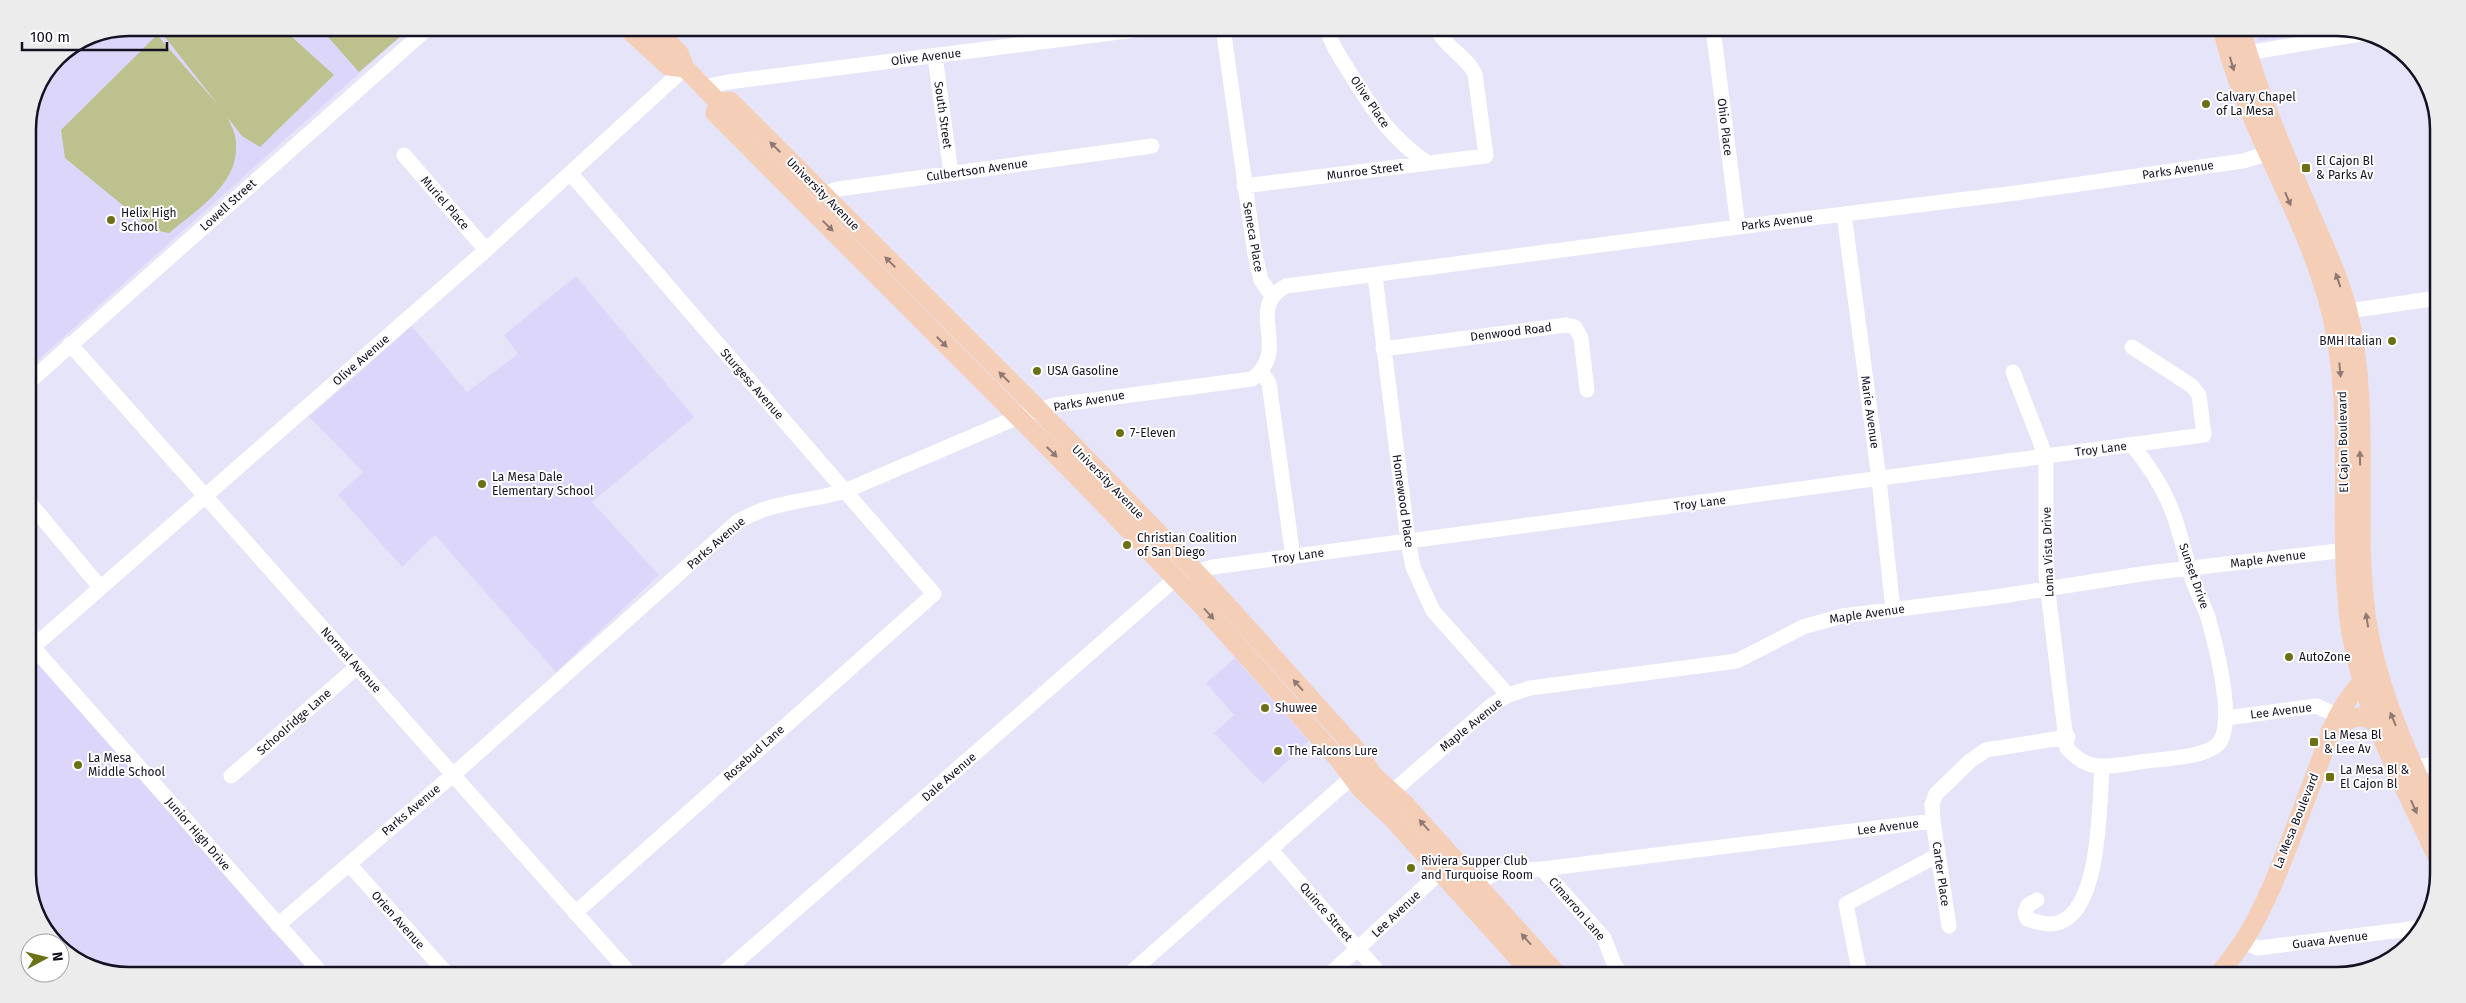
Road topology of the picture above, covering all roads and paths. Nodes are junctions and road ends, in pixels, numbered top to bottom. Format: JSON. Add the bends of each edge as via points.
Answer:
{"nodes":[{"id":1,"x":419,"y":36,"type":"edge"},
{"id":2,"x":636,"y":36,"type":"edge"},
{"id":3,"x":663,"y":36,"type":"edge"},
{"id":4,"x":1089,"y":36,"type":"edge"},
{"id":5,"x":1224,"y":36,"type":"edge"},
{"id":6,"x":1331,"y":36,"type":"edge"},
{"id":7,"x":1442,"y":36,"type":"edge"},
{"id":8,"x":1714,"y":36,"type":"edge"},
{"id":9,"x":2224,"y":36,"type":"edge"},
{"id":10,"x":2243,"y":36,"type":"edge"},
{"id":11,"x":2341,"y":36,"type":"edge"},
{"id":12,"x":2247,"y":53,"type":"junction"},
{"id":13,"x":936,"y":56,"type":"junction"},
{"id":14,"x":685,"y":68,"type":"junction"},
{"id":15,"x":703,"y":87,"type":"junction"},
{"id":16,"x":718,"y":102,"type":"junction"},
{"id":17,"x":1152,"y":146,"type":"dead end"},
{"id":18,"x":2275,"y":151,"type":"junction"},
{"id":19,"x":404,"y":155,"type":"dead end"},
{"id":20,"x":1428,"y":163,"type":"junction"},
{"id":21,"x":951,"y":173,"type":"junction"},
{"id":22,"x":571,"y":174,"type":"junction"},
{"id":23,"x":1244,"y":186,"type":"junction"},
{"id":24,"x":822,"y":194,"type":"junction"},
{"id":25,"x":806,"y":205,"type":"junction"},
{"id":26,"x":1844,"y":214,"type":"junction"},
{"id":27,"x":1738,"y":226,"type":"junction"},
{"id":28,"x":486,"y":250,"type":"junction"},
{"id":29,"x":1375,"y":276,"type":"junction"},
{"id":30,"x":1272,"y":296,"type":"junction"},
{"id":31,"x":2430,"y":299,"type":"edge"},
{"id":32,"x":2348,"y":311,"type":"junction"},
{"id":33,"x":70,"y":344,"type":"junction"},
{"id":34,"x":2132,"y":347,"type":"dead end"},
{"id":35,"x":1383,"y":348,"type":"junction"},
{"id":36,"x":1261,"y":372,"type":"junction"},
{"id":37,"x":2013,"y":372,"type":"dead end"},
{"id":38,"x":36,"y":376,"type":"edge"},
{"id":39,"x":1587,"y":390,"type":"dead end"},
{"id":40,"x":1040,"y":411,"type":"junction"},
{"id":41,"x":1018,"y":417,"type":"junction"},
{"id":42,"x":2132,"y":445,"type":"junction"},
{"id":43,"x":2046,"y":457,"type":"junction"},
{"id":44,"x":1879,"y":479,"type":"junction"},
{"id":45,"x":845,"y":491,"type":"junction"},
{"id":46,"x":205,"y":496,"type":"junction"},
{"id":47,"x":36,"y":511,"type":"edge"},
{"id":48,"x":1408,"y":542,"type":"junction"},
{"id":49,"x":2346,"y":550,"type":"junction"},
{"id":50,"x":1293,"y":557,"type":"junction"},
{"id":51,"x":2189,"y":569,"type":"junction"},
{"id":52,"x":1196,"y":572,"type":"junction"},
{"id":53,"x":1176,"y":578,"type":"junction"},
{"id":54,"x":100,"y":587,"type":"junction"},
{"id":55,"x":2048,"y":589,"type":"junction"},
{"id":56,"x":934,"y":594,"type":"joint"},
{"id":57,"x":1893,"y":610,"type":"junction"},
{"id":58,"x":36,"y":643,"type":"edge"},
{"id":59,"x":36,"y":649,"type":"edge"},
{"id":60,"x":357,"y":667,"type":"junction"},
{"id":61,"x":2376,"y":668,"type":"junction"},
{"id":62,"x":2361,"y":682,"type":"junction"},
{"id":63,"x":1508,"y":695,"type":"junction"},
{"id":64,"x":2226,"y":718,"type":"junction"},
{"id":65,"x":2333,"y":723,"type":"junction"},
{"id":66,"x":2376,"y":724,"type":"junction"},
{"id":67,"x":2068,"y":737,"type":"junction"},
{"id":68,"x":1367,"y":765,"type":"junction"},
{"id":69,"x":2430,"y":765,"type":"edge"},
{"id":70,"x":2102,"y":767,"type":"junction"},
{"id":71,"x":2414,"y":767,"type":"junction"},
{"id":72,"x":452,"y":775,"type":"junction"},
{"id":73,"x":231,"y":776,"type":"dead end"},
{"id":74,"x":1352,"y":778,"type":"junction"},
{"id":75,"x":1392,"y":792,"type":"junction"},
{"id":76,"x":2430,"y":803,"type":"edge"},
{"id":77,"x":1378,"y":805,"type":"junction"},
{"id":78,"x":1933,"y":821,"type":"junction"},
{"id":79,"x":2430,"y":842,"type":"edge"},
{"id":80,"x":1270,"y":850,"type":"junction"},
{"id":81,"x":1938,"y":855,"type":"junction"},
{"id":82,"x":1454,"y":859,"type":"junction"},
{"id":83,"x":349,"y":864,"type":"junction"},
{"id":84,"x":1542,"y":870,"type":"junction"},
{"id":85,"x":1440,"y":872,"type":"junction"},
{"id":86,"x":1469,"y":890,"type":"junction"},
{"id":87,"x":2037,"y":900,"type":"dead end"},
{"id":88,"x":575,"y":913,"type":"junction"},
{"id":89,"x":278,"y":925,"type":"junction"},
{"id":90,"x":1949,"y":926,"type":"dead end"},
{"id":91,"x":2411,"y":929,"type":"edge"},
{"id":92,"x":2243,"y":942,"type":"junction"},
{"id":93,"x":1358,"y":950,"type":"junction"},
{"id":94,"x":315,"y":967,"type":"edge"},
{"id":95,"x":440,"y":967,"type":"edge"},
{"id":96,"x":624,"y":967,"type":"edge"},
{"id":97,"x":731,"y":967,"type":"edge"},
{"id":98,"x":1138,"y":967,"type":"edge"},
{"id":99,"x":1339,"y":967,"type":"edge"},
{"id":100,"x":1373,"y":967,"type":"edge"},
{"id":101,"x":1526,"y":967,"type":"edge"},
{"id":102,"x":1549,"y":967,"type":"edge"},
{"id":103,"x":1616,"y":967,"type":"edge"},
{"id":104,"x":1858,"y":967,"type":"edge"},
{"id":105,"x":2225,"y":967,"type":"edge"}],
"edges":[{"from":1,"to":33,"type":"street","name":"Lowell Street"},
{"from":2,"to":14,"type":"main road","name":"University Avenue","via":[[668,66]]},
{"from":3,"to":14,"type":"main road","name":"University Avenue","via":[[679,53]]},
{"from":4,"to":13,"type":"street","name":"Olive Avenue"},
{"from":5,"to":23,"type":"street","name":"Seneca Place"},
{"from":6,"to":20,"type":"street","name":"Olive Place","via":[[1334,47],[1384,126],[1411,152]]},
{"from":7,"to":20,"type":"street","name":"Munroe Street","via":[[1471,65],[1475,74],[1486,156]]},
{"from":8,"to":27,"type":"street","name":"Ohio Place"},
{"from":9,"to":18,"type":"main road","name":"El Cajon Boulevard","one_way":true,"via":[[2240,88]]},
{"from":10,"to":12,"type":"main road","name":"El Cajon Boulevard"},
{"from":11,"to":12,"type":"street"},
{"from":12,"to":18,"type":"main road","name":"El Cajon Boulevard"},
{"from":13,"to":15,"type":"street","name":"Olive Avenue"},
{"from":13,"to":21,"type":"street","name":"South Street"},
{"from":14,"to":15,"type":"main road","name":"University Avenue"},
{"from":14,"to":22,"type":"street","name":"Olive Avenue"},
{"from":15,"to":16,"type":"main road","name":"University Avenue"},
{"from":24,"to":16,"type":"main road","name":"University Avenue","one_way":true,"via":[[730,101]]},
{"from":16,"to":25,"type":"main road","name":"University Avenue","via":[[715,113]]},
{"from":17,"to":21,"type":"street","name":"Culbertson Avenue"},
{"from":18,"to":26,"type":"street","name":"Parks Avenue","via":[[2234,162]]},
{"from":32,"to":18,"type":"main road","name":"El Cajon Boulevard","one_way":true,"via":[[2332,263]]},
{"from":18,"to":49,"type":"main road","name":"El Cajon Boulevard","one_way":true,"via":[[2325,293],[2336,339],[2343,412]]},
{"from":19,"to":28,"type":"street","name":"Muriel Place"},
{"from":20,"to":23,"type":"street","name":"Munroe Street"},
{"from":21,"to":24,"type":"street","name":"Culbertson Avenue"},
{"from":22,"to":28,"type":"street","name":"Olive Avenue"},
{"from":22,"to":45,"type":"street","name":"Sturgess Avenue"},
{"from":23,"to":30,"type":"street","name":"Seneca Place","via":[[1261,280]]},
{"from":24,"to":25,"type":"street","name":"Culbertson Avenue"},
{"from":40,"to":24,"type":"main road","name":"University Avenue","one_way":true},
{"from":25,"to":41,"type":"main road","name":"University Avenue","one_way":true},
{"from":26,"to":27,"type":"street","name":"Parks Avenue"},
{"from":26,"to":44,"type":"street","name":"Marie Avenue"},
{"from":27,"to":29,"type":"street","name":"Parks Avenue"},
{"from":28,"to":46,"type":"street","name":"Olive Avenue"},
{"from":29,"to":30,"type":"street","name":"Parks Avenue","via":[[1286,286]]},
{"from":29,"to":35,"type":"street","name":"Homewood Place"},
{"from":30,"to":36,"type":"street","via":[[1266,309],[1269,356]]},
{"from":31,"to":32,"type":"street"},
{"from":61,"to":32,"type":"main road","name":"El Cajon Boulevard","one_way":true,"via":[[2362,569],[2360,401]]},
{"from":33,"to":38,"type":"street","name":"Lowell Street"},
{"from":33,"to":46,"type":"street","name":"Normal Avenue"},
{"from":34,"to":42,"type":"street","name":"Troy Lane","via":[[2192,386],[2199,395],[2204,435]]},
{"from":35,"to":39,"type":"street","name":"Denwood Road","via":[[1566,325],[1575,327],[1581,338]]},
{"from":35,"to":48,"type":"street","name":"Homewood Place"},
{"from":36,"to":40,"type":"street","name":"Parks Avenue","via":[[1252,379],[1074,402]]},
{"from":36,"to":50,"type":"street","via":[[1269,383]]},
{"from":37,"to":43,"type":"street","name":"Loma Vista Drive"},
{"from":40,"to":41,"type":"street","name":"Parks Avenue"},
{"from":40,"to":52,"type":"main road","name":"University Avenue"},
{"from":41,"to":45,"type":"street","name":"Parks Avenue"},
{"from":41,"to":53,"type":"main road","name":"University Avenue","one_way":true},
{"from":42,"to":43,"type":"street","name":"Troy Lane"},
{"from":42,"to":51,"type":"street","name":"Sunset Drive","via":[[2150,468],[2167,499]]},
{"from":43,"to":44,"type":"street","name":"Troy Lane"},
{"from":43,"to":55,"type":"street","name":"Loma Vista Drive"},
{"from":44,"to":48,"type":"street","name":"Troy Lane"},
{"from":44,"to":57,"type":"street","name":"Marie Avenue"},
{"from":45,"to":56,"type":"street","name":"Sturgess Avenue"},
{"from":45,"to":72,"type":"street","name":"Parks Avenue","via":[[819,499],[774,504],[737,522]]},
{"from":46,"to":54,"type":"street","name":"Olive Avenue"},
{"from":46,"to":60,"type":"street","name":"Normal Avenue"},
{"from":47,"to":54,"type":"street"},
{"from":48,"to":50,"type":"street","name":"Troy Lane"},
{"from":48,"to":63,"type":"street","name":"Homewood Place","via":[[1413,567],[1433,611]]},
{"from":49,"to":51,"type":"street","name":"Maple Avenue"},
{"from":49,"to":62,"type":"main road","name":"El Cajon Boulevard","via":[[2349,620]]},
{"from":50,"to":52,"type":"street","name":"Troy Lane"},
{"from":51,"to":55,"type":"street","name":"Maple Avenue"},
{"from":51,"to":64,"type":"street","name":"Sunset Drive","via":[[2207,616],[2221,667]]},
{"from":52,"to":53,"type":"street","name":"Troy Lane"},
{"from":68,"to":52,"type":"main road","name":"University Avenue","one_way":true},
{"from":53,"to":74,"type":"main road","name":"University Avenue","one_way":true,"via":[[1336,755]]},
{"from":53,"to":97,"type":"street","name":"Dale Avenue"},
{"from":54,"to":58,"type":"street","name":"Olive Avenue"},
{"from":55,"to":57,"type":"street","name":"Maple Avenue"},
{"from":55,"to":67,"type":"street","name":"Loma Vista Drive"},
{"from":56,"to":88,"type":"street","name":"Rosebud Lane"},
{"from":57,"to":63,"type":"street","name":"Maple Avenue","via":[[1825,620],[1803,627],[1737,661],[1548,685]]},
{"from":59,"to":89,"type":"street","name":"Junior High Drive"},
{"from":60,"to":72,"type":"street","name":"Normal Avenue"},
{"from":60,"to":73,"type":"street","name":"Schoolridge Lane"},
{"from":61,"to":62,"type":"main road","name":"La Mesa Boulevard"},
{"from":71,"to":61,"type":"main road","name":"El Cajon Boulevard","one_way":true,"via":[[2388,709]]},
{"from":62,"to":65,"type":"main road","name":"La Mesa Boulevard"},
{"from":62,"to":66,"type":"main road","name":"El Cajon Boulevard"},
{"from":63,"to":75,"type":"street","name":"Maple Avenue"},
{"from":64,"to":65,"type":"street","name":"Lee Avenue","via":[[2316,706]]},
{"from":64,"to":70,"type":"street","via":[[2225,732],[2219,743],[2203,753]]},
{"from":65,"to":66,"type":"main road","via":[[2357,716],[2367,717]]},
{"from":65,"to":92,"type":"main road","name":"La Mesa Boulevard","via":[[2289,840],[2259,913]]},
{"from":66,"to":79,"type":"main road","name":"El Cajon Boulevard","one_way":true},
{"from":67,"to":70,"type":"street","via":[[2068,748],[2076,758],[2093,767]]},
{"from":67,"to":78,"type":"street","name":"Lee Avenue","via":[[1986,750],[1936,794],[1932,804]]},
{"from":68,"to":74,"type":"street"},
{"from":68,"to":75,"type":"main road","name":"University Avenue"},
{"from":69,"to":71,"type":"street"},
{"from":70,"to":87,"type":"street","via":[[2094,868],[2081,902],[2072,914],[2050,924],[2027,919],[2028,905]]},
{"from":71,"to":76,"type":"main road","name":"El Cajon Boulevard"},
{"from":72,"to":83,"type":"street","name":"Parks Avenue"},
{"from":72,"to":88,"type":"street","name":"Normal Avenue"},
{"from":74,"to":77,"type":"main road","name":"University Avenue"},
{"from":74,"to":80,"type":"street"},
{"from":75,"to":77,"type":"street","name":"Maple Avenue"},
{"from":82,"to":75,"type":"main road","name":"University Avenue","one_way":true},
{"from":77,"to":85,"type":"main road","name":"University Avenue"},
{"from":78,"to":81,"type":"street","name":"Carter Place"},
{"from":78,"to":84,"type":"street","name":"Lee Avenue"},
{"from":80,"to":93,"type":"street","name":"Quince Street"},
{"from":80,"to":98,"type":"street"},
{"from":81,"to":90,"type":"street","name":"Carter Place"},
{"from":81,"to":104,"type":"street","via":[[1846,904]]},
{"from":82,"to":85,"type":"street","name":"Lee Avenue"},
{"from":82,"to":86,"type":"main road","name":"University Avenue"},
{"from":83,"to":89,"type":"street","name":"Parks Avenue"},
{"from":83,"to":95,"type":"street","name":"Orien Avenue"},
{"from":84,"to":86,"type":"street","name":"Lee Avenue","via":[[1496,872]]},
{"from":84,"to":103,"type":"street","name":"Cimarron Lane","via":[[1604,938]]},
{"from":85,"to":86,"type":"main road","name":"University Avenue"},
{"from":85,"to":93,"type":"street","name":"Lee Avenue"},
{"from":86,"to":101,"type":"main road","name":"University Avenue"},
{"from":102,"to":86,"type":"main road","name":"University Avenue","one_way":true},
{"from":88,"to":96,"type":"street","name":"Normal Avenue"},
{"from":89,"to":94,"type":"street","name":"Junior High Drive"},
{"from":91,"to":92,"type":"street","name":"Guava Avenue","via":[[2265,948]]},
{"from":92,"to":105,"type":"main road","name":"La Mesa Boulevard"},
{"from":93,"to":99,"type":"street","name":"Lee Avenue"},
{"from":93,"to":100,"type":"street","name":"Quince Street"}]}
